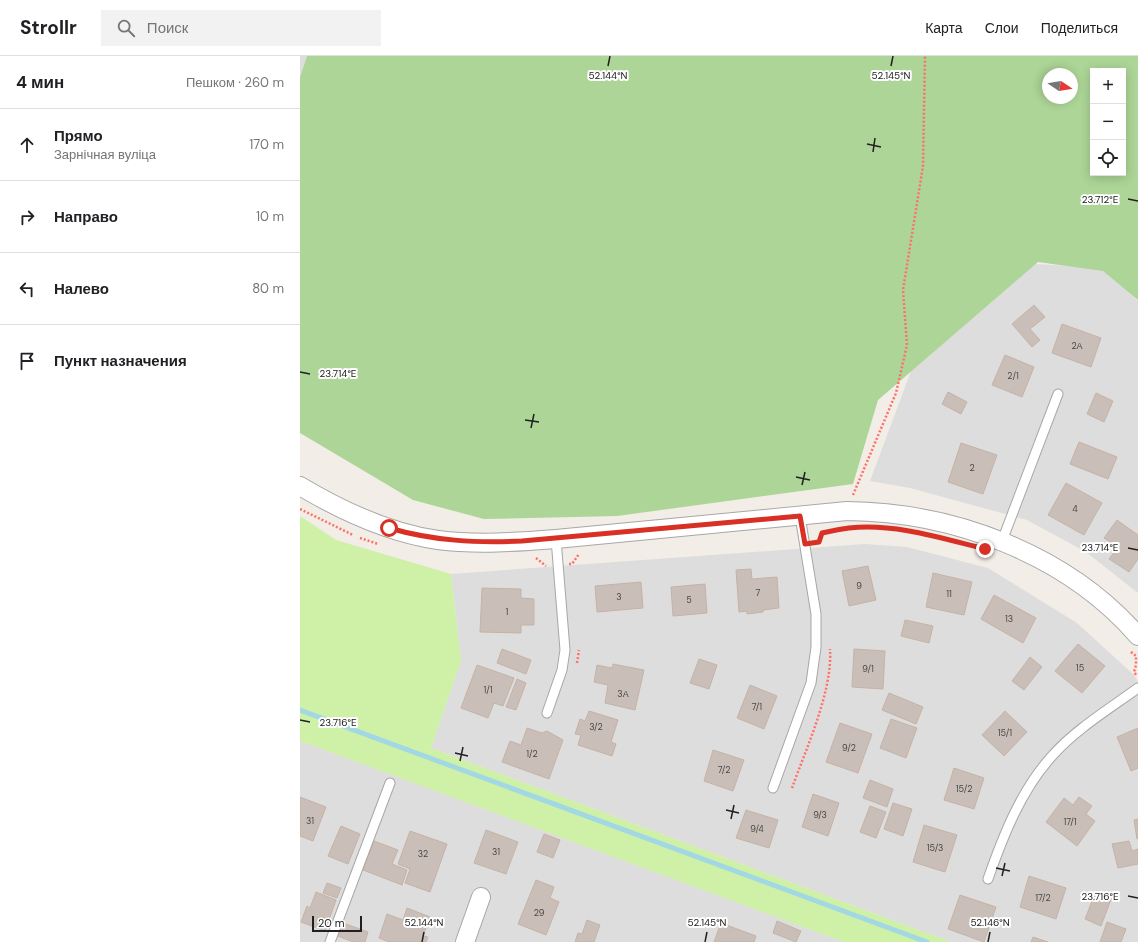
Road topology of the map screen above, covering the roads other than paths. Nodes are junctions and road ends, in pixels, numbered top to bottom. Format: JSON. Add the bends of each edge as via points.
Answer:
{"nodes":[{"id":1,"x":1058,"y":394,"type":"dead end"},
{"id":2,"x":300,"y":486,"type":"edge"},
{"id":3,"x":800,"y":516,"type":"junction"},
{"id":4,"x":556,"y":539,"type":"junction"},
{"id":5,"x":1002,"y":541,"type":"junction"},
{"id":6,"x":1134,"y":643,"type":"edge"},
{"id":7,"x":1138,"y":688,"type":"edge"},
{"id":8,"x":547,"y":713,"type":"dead end"},
{"id":9,"x":390,"y":783,"type":"dead end"},
{"id":10,"x":773,"y":788,"type":"dead end"},
{"id":11,"x":988,"y":879,"type":"dead end"},
{"id":12,"x":481,"y":896,"type":"dead end"},
{"id":13,"x":330,"y":942,"type":"edge"},
{"id":14,"x":465,"y":942,"type":"edge"}],
"edges":[{"from":1,"to":5,"type":"lane"},
{"from":2,"to":4,"type":"street","via":[[363,519],[413,535],[438,540],[477,542]]},
{"from":3,"to":4,"type":"street"},
{"from":3,"to":5,"type":"street","via":[[847,511],[895,513]]},
{"from":3,"to":10,"type":"lane","via":[[816,614],[816,647],[811,683]]},
{"from":4,"to":8,"type":"lane","via":[[565,650],[559,680]]},
{"from":5,"to":6,"type":"street","via":[[1056,568],[1093,593]]},
{"from":7,"to":11,"type":"lane","via":[[1081,729],[1051,756],[1015,814]]},
{"from":9,"to":13,"type":"lane"},
{"from":12,"to":14,"type":"street"}]}
